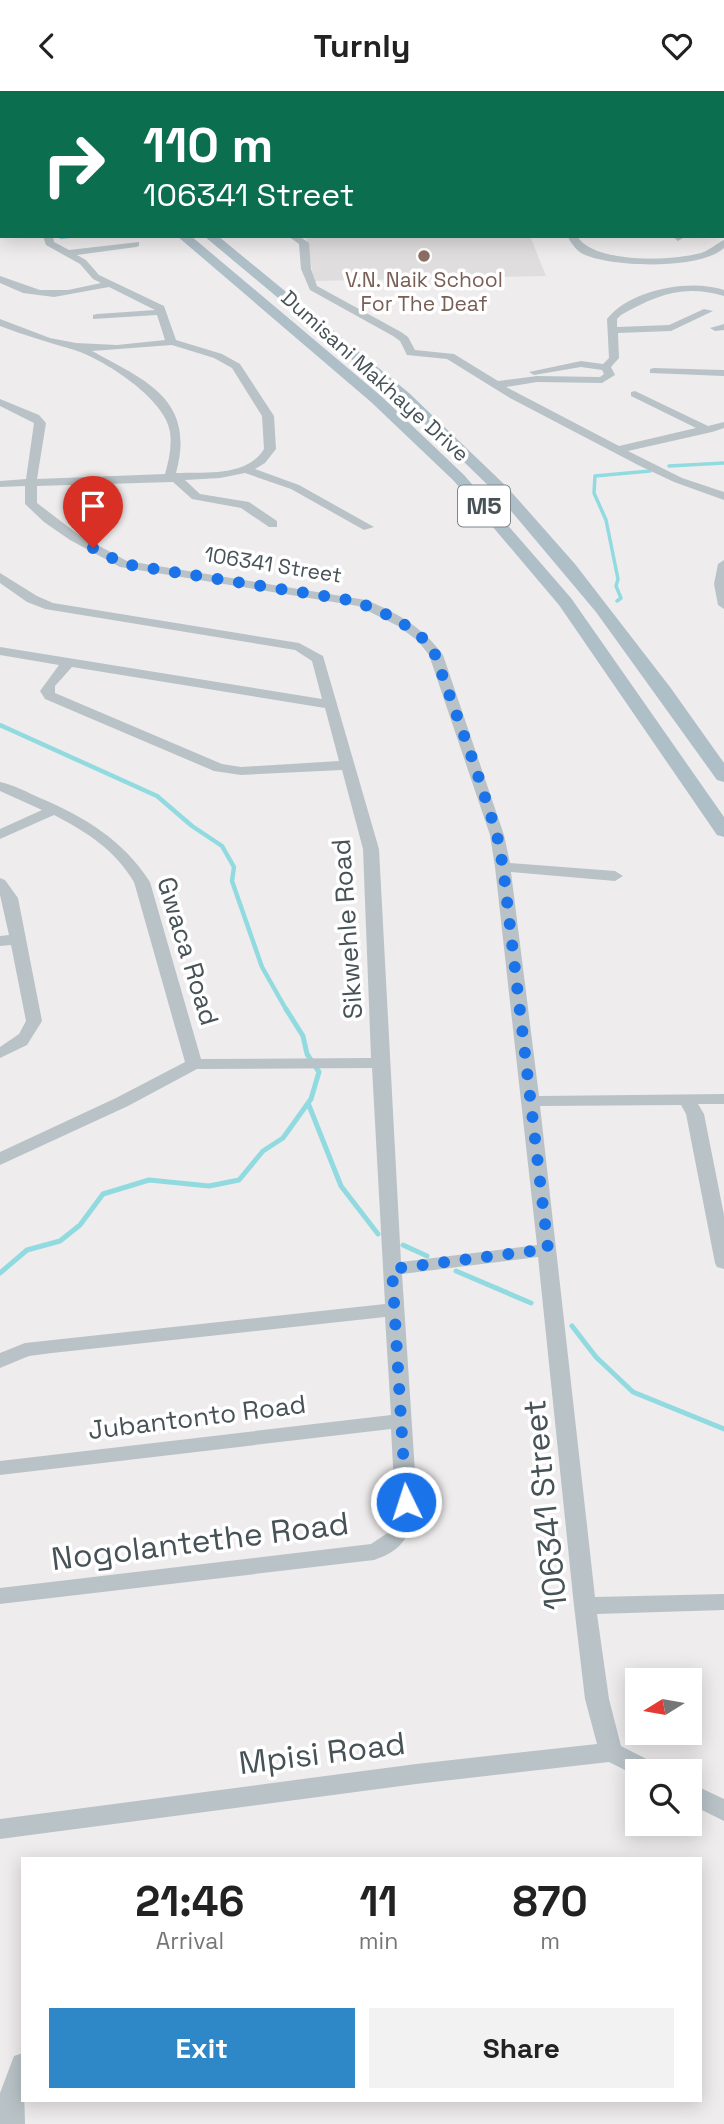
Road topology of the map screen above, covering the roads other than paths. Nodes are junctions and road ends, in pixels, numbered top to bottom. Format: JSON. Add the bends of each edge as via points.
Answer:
{"nodes":[{"id":1,"x":48,"y":238,"type":"edge"},
{"id":2,"x":185,"y":238,"type":"edge"},
{"id":3,"x":212,"y":238,"type":"edge"},
{"id":4,"x":295,"y":238,"type":"edge"},
{"id":5,"x":573,"y":238,"type":"edge"},
{"id":6,"x":724,"y":242,"type":"edge"},
{"id":7,"x":136,"y":244,"type":"dead end"},
{"id":8,"x":69,"y":253,"type":"junction"},
{"id":9,"x":0,"y":279,"type":"edge"},
{"id":10,"x":110,"y":283,"type":"junction"},
{"id":11,"x":723,"y":292,"type":"edge"},
{"id":12,"x":162,"y":311,"type":"junction"},
{"id":13,"x":708,"y":311,"type":"dead end"},
{"id":14,"x":97,"y":317,"type":"dead end"},
{"id":15,"x":0,"y":322,"type":"edge"},
{"id":16,"x":613,"y":330,"type":"junction"},
{"id":17,"x":172,"y":342,"type":"junction"},
{"id":18,"x":77,"y":347,"type":"junction"},
{"id":19,"x":606,"y":367,"type":"junction"},
{"id":20,"x":654,"y":371,"type":"dead end"},
{"id":21,"x":724,"y":373,"type":"edge"},
{"id":22,"x":492,"y":383,"type":"junction"},
{"id":23,"x":635,"y":394,"type":"dead end"},
{"id":24,"x":0,"y":402,"type":"edge"},
{"id":25,"x":724,"y":425,"type":"edge"},
{"id":26,"x":708,"y":430,"type":"junction"},
{"id":27,"x":618,"y":450,"type":"junction"},
{"id":28,"x":245,"y":469,"type":"junction"},
{"id":29,"x":173,"y":479,"type":"junction"},
{"id":30,"x":31,"y":482,"type":"junction"},
{"id":31,"x":0,"y":484,"type":"edge"},
{"id":32,"x":724,"y":496,"type":"edge"},
{"id":33,"x":273,"y":524,"type":"dead end"},
{"id":34,"x":368,"y":527,"type":"dead end"},
{"id":35,"x":724,"y":564,"type":"edge"},
{"id":36,"x":0,"y":577,"type":"edge"},
{"id":37,"x":724,"y":605,"type":"edge"},
{"id":38,"x":0,"y":651,"type":"edge"},
{"id":39,"x":69,"y":662,"type":"junction"},
{"id":40,"x":332,"y":705,"type":"junction"},
{"id":41,"x":349,"y":765,"type":"junction"},
{"id":42,"x":724,"y":776,"type":"edge"},
{"id":43,"x":0,"y":786,"type":"edge"},
{"id":44,"x":53,"y":810,"type":"junction"},
{"id":45,"x":724,"y":831,"type":"edge"},
{"id":46,"x":0,"y":835,"type":"edge"},
{"id":47,"x":503,"y":867,"type":"junction"},
{"id":48,"x":615,"y":876,"type":"dead end"},
{"id":49,"x":0,"y":883,"type":"edge"},
{"id":50,"x":20,"y":939,"type":"junction"},
{"id":51,"x":0,"y":941,"type":"edge"},
{"id":52,"x":0,"y":1053,"type":"edge"},
{"id":53,"x":380,"y":1063,"type":"junction"},
{"id":54,"x":194,"y":1064,"type":"junction"},
{"id":55,"x":724,"y":1099,"type":"edge"},
{"id":56,"x":531,"y":1101,"type":"junction"},
{"id":57,"x":687,"y":1101,"type":"junction"},
{"id":58,"x":0,"y":1159,"type":"edge"},
{"id":59,"x":548,"y":1249,"type":"junction"},
{"id":60,"x":724,"y":1263,"type":"edge"},
{"id":61,"x":392,"y":1269,"type":"junction"},
{"id":62,"x":395,"y":1309,"type":"junction"},
{"id":63,"x":0,"y":1361,"type":"edge"},
{"id":64,"x":400,"y":1421,"type":"junction"},
{"id":65,"x":0,"y":1468,"type":"edge"},
{"id":66,"x":401,"y":1535,"type":"joint"},
{"id":67,"x":0,"y":1596,"type":"edge"},
{"id":68,"x":724,"y":1602,"type":"edge"},
{"id":69,"x":585,"y":1606,"type":"junction"},
{"id":70,"x":611,"y":1752,"type":"junction"},
{"id":71,"x":625,"y":1759,"type":"edge"},
{"id":72,"x":702,"y":1799,"type":"edge"},
{"id":73,"x":724,"y":1811,"type":"edge"},
{"id":74,"x":0,"y":1829,"type":"edge"},
{"id":75,"x":21,"y":2071,"type":"edge"},
{"id":76,"x":7,"y":2116,"type":"edge"}],
"edges":[{"from":1,"to":8,"type":"street","via":[[49,243]]},
{"from":2,"to":45,"type":"main road","name":"Dumisani Makhaye Drive","number":"M5","via":[[369,393],[459,478],[565,602]]},
{"from":3,"to":42,"type":"main road","name":"Dumisani Makhaye Drive","number":"M5","via":[[379,372],[466,453],[620,631]]},
{"from":4,"to":22,"type":"street","via":[[304,243],[313,288],[397,334],[411,353],[450,356]]},
{"from":5,"to":6,"type":"street","via":[[587,251],[629,260],[695,257],[716,251]]},
{"from":7,"to":8,"type":"street"},
{"from":8,"to":10,"type":"street"},
{"from":9,"to":10,"type":"street","via":[[24,291],[44,294]]},
{"from":10,"to":12,"type":"street"},
{"from":11,"to":16,"type":"street","via":[[662,285],[617,313]]},
{"from":12,"to":14,"type":"street"},
{"from":12,"to":17,"type":"street","via":[[164,329]]},
{"from":13,"to":16,"type":"street","via":[[675,327]]},
{"from":15,"to":18,"type":"street"},
{"from":16,"to":19,"type":"street","via":[[614,358]]},
{"from":17,"to":18,"type":"street"},
{"from":17,"to":28,"type":"street","via":[[231,362],[262,404],[268,416],[270,449],[260,462]]},
{"from":18,"to":29,"type":"street","via":[[135,379],[167,408],[177,427]]},
{"from":19,"to":22,"type":"street","via":[[568,366]]},
{"from":19,"to":22,"type":"street","via":[[610,375],[602,380]]},
{"from":20,"to":21,"type":"street"},
{"from":22,"to":27,"type":"street"},
{"from":23,"to":26,"type":"street"},
{"from":24,"to":30,"type":"street","name":"106341 Street","via":[[40,423]]},
{"from":25,"to":26,"type":"street"},
{"from":26,"to":27,"type":"street"},
{"from":27,"to":32,"type":"street"},
{"from":28,"to":29,"type":"street"},
{"from":28,"to":34,"type":"street","via":[[295,487]]},
{"from":29,"to":30,"type":"street"},
{"from":29,"to":33,"type":"street","via":[[196,497],[246,505]]},
{"from":30,"to":31,"type":"street"},
{"from":30,"to":47,"type":"street","name":"106341 Street","via":[[29,499],[36,510],[115,562],[349,600],[384,614],[426,641],[436,655],[476,769]]},
{"from":35,"to":37,"type":"street","via":[[720,584]]},
{"from":36,"to":40,"type":"street","name":"Sikwehle Road","via":[[50,606],[306,649],[318,659]]},
{"from":38,"to":39,"type":"street"},
{"from":39,"to":40,"type":"street"},
{"from":39,"to":41,"type":"street","via":[[49,685],[50,696],[219,768],[241,771]]},
{"from":40,"to":41,"type":"street","name":"Sikwehle Road"},
{"from":41,"to":53,"type":"street","name":"Sikwehle Road","via":[[371,849]]},
{"from":43,"to":44,"type":"street","name":"Gwaca Road"},
{"from":44,"to":46,"type":"street"},
{"from":44,"to":54,"type":"street","name":"Gwaca Road","via":[[98,835],[134,866]]},
{"from":47,"to":48,"type":"street"},
{"from":47,"to":56,"type":"street","name":"106341 Street"},
{"from":49,"to":50,"type":"street","via":[[10,898]]},
{"from":50,"to":51,"type":"street"},
{"from":50,"to":52,"type":"street","via":[[34,1021],[23,1041]]},
{"from":53,"to":54,"type":"street","name":"Gwaca Road"},
{"from":53,"to":61,"type":"street","name":"Sikwehle Road"},
{"from":54,"to":58,"type":"street"},
{"from":55,"to":57,"type":"street"},
{"from":56,"to":57,"type":"street"},
{"from":56,"to":59,"type":"street","name":"106341 Street"},
{"from":57,"to":60,"type":"street","via":[[695,1114]]},
{"from":59,"to":61,"type":"street"},
{"from":59,"to":69,"type":"street","name":"106341 Street"},
{"from":61,"to":62,"type":"street","name":"Sikwehle Road"},
{"from":62,"to":63,"type":"street","via":[[52,1346],[25,1350]]},
{"from":62,"to":64,"type":"street","name":"Sikwehle Road"},
{"from":64,"to":65,"type":"street","name":"Jubantonto Road"},
{"from":64,"to":66,"type":"street","name":"Sikwehle Road","via":[[406,1502]]},
{"from":66,"to":67,"type":"street","name":"Nogolantethe Road","via":[[374,1552]]},
{"from":68,"to":69,"type":"street"},
{"from":69,"to":70,"type":"street","name":"106341 Street","via":[[597,1699]]},
{"from":70,"to":71,"type":"street"},
{"from":70,"to":74,"type":"street","name":"Mpisi Road"},
{"from":72,"to":73,"type":"street"},
{"from":75,"to":76,"type":"street"}]}
